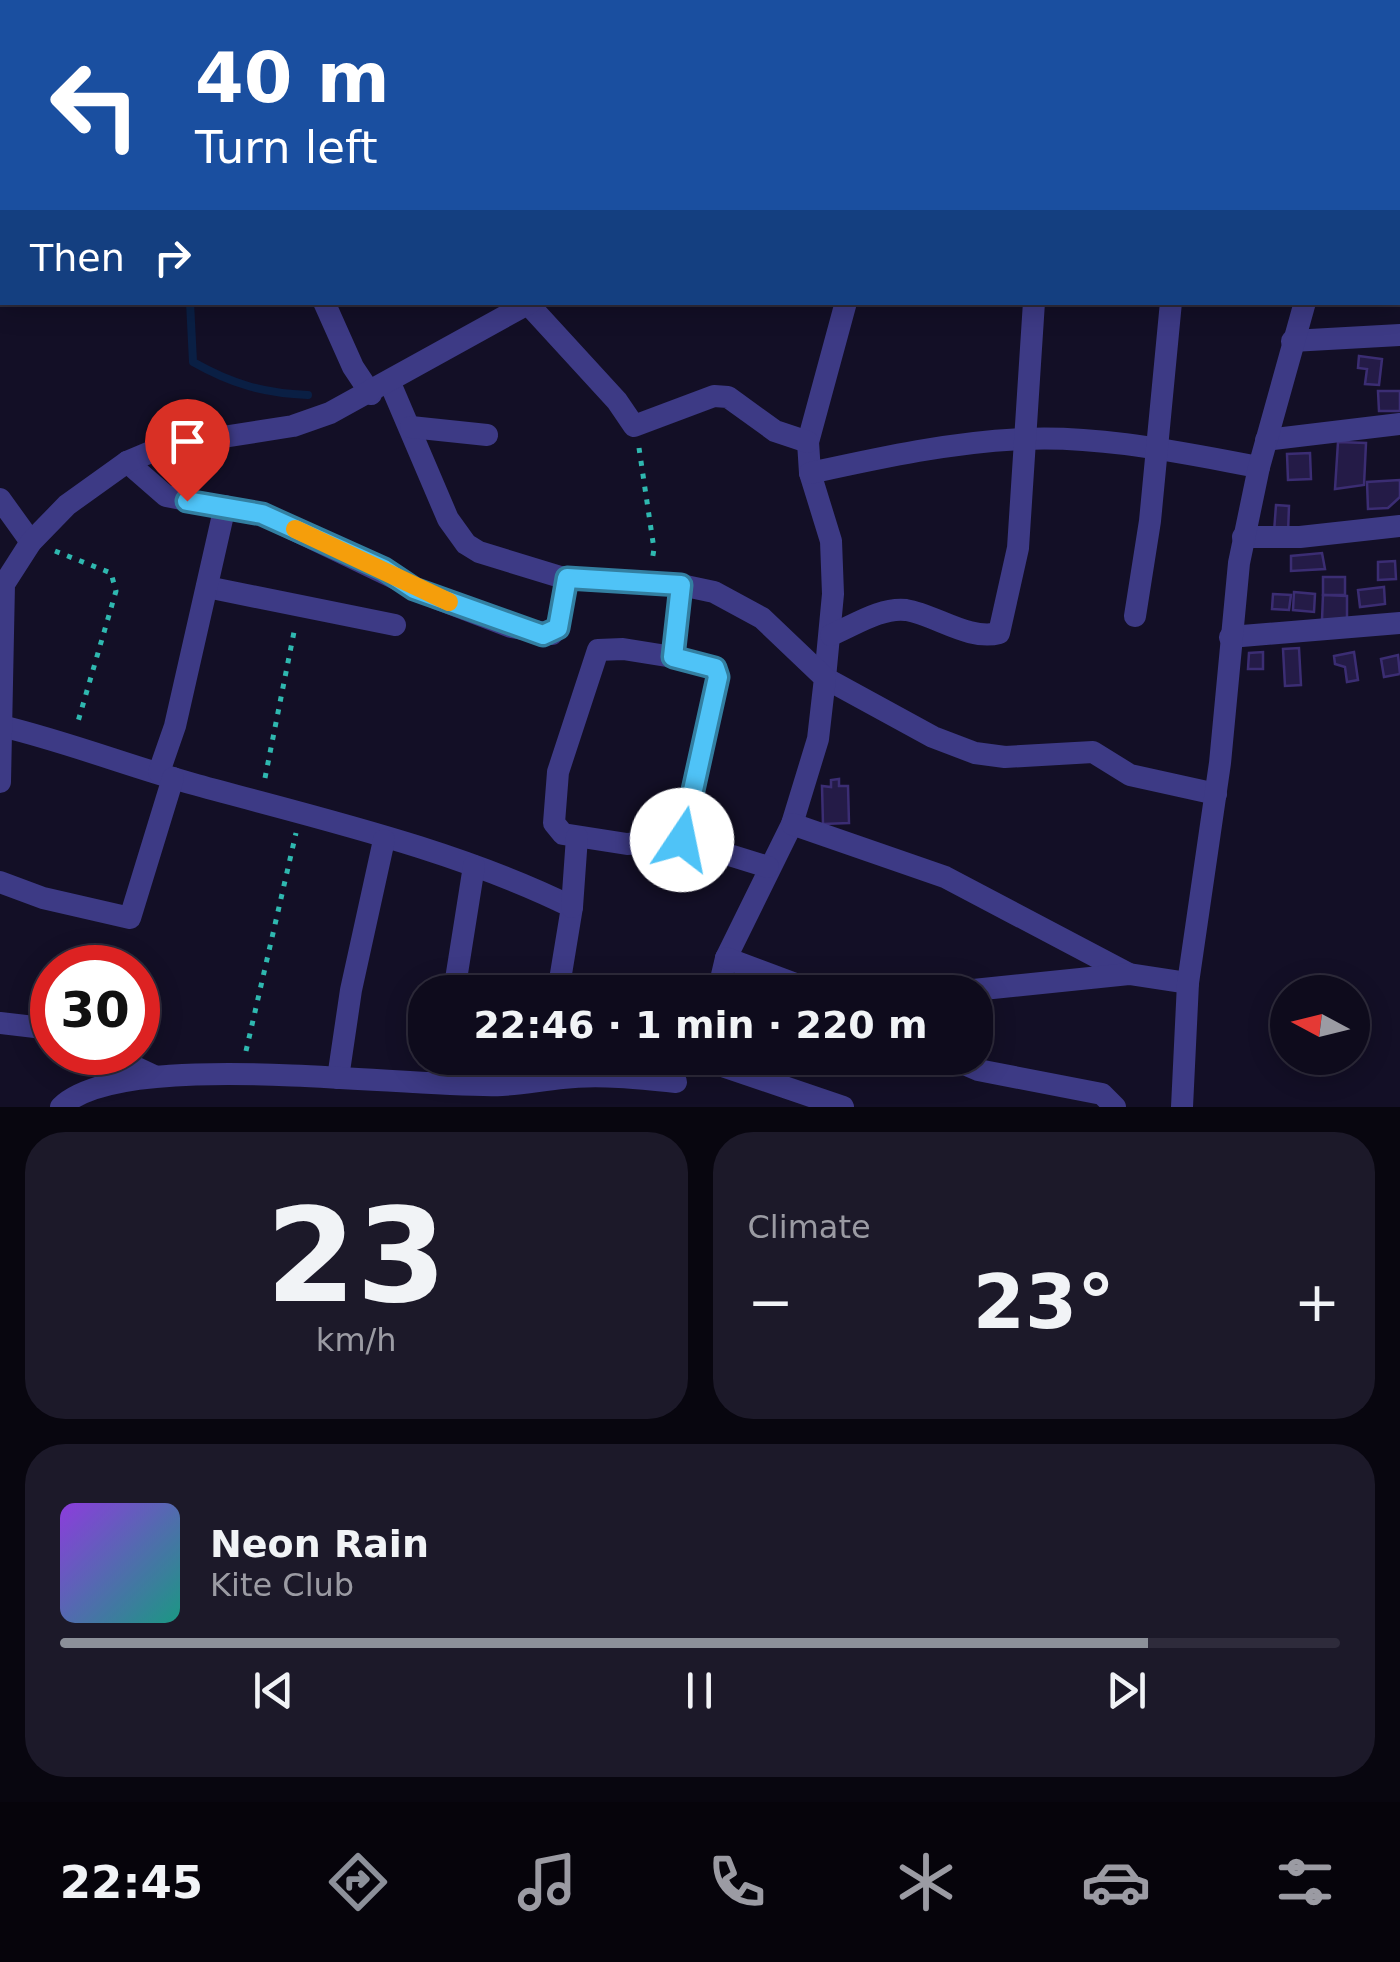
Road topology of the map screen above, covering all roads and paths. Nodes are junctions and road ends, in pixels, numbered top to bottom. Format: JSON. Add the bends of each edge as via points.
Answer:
{"nodes":[{"id":1,"x":325,"y":305,"type":"edge"},
{"id":2,"x":528,"y":305,"type":"edge"},
{"id":3,"x":531,"y":305,"type":"edge"},
{"id":4,"x":845,"y":305,"type":"edge"},
{"id":5,"x":1034,"y":305,"type":"edge"},
{"id":6,"x":1170,"y":305,"type":"edge"},
{"id":7,"x":1303,"y":305,"type":"edge"},
{"id":8,"x":1400,"y":335,"type":"edge"},
{"id":9,"x":1292,"y":341,"type":"junction"},
{"id":10,"x":381,"y":388,"type":"junction"},
{"id":11,"x":1400,"y":424,"type":"edge"},
{"id":12,"x":634,"y":426,"type":"junction"},
{"id":13,"x":411,"y":427,"type":"junction"},
{"id":14,"x":487,"y":435,"type":"dead end"},
{"id":15,"x":1026,"y":438,"type":"junction"},
{"id":16,"x":1266,"y":440,"type":"junction"},
{"id":17,"x":808,"y":442,"type":"junction"},
{"id":18,"x":1157,"y":449,"type":"junction"},
{"id":19,"x":127,"y":462,"type":"junction"},
{"id":20,"x":1259,"y":466,"type":"junction"},
{"id":21,"x":810,"y":473,"type":"junction"},
{"id":22,"x":0,"y":499,"type":"edge"},
{"id":23,"x":225,"y":506,"type":"junction"},
{"id":24,"x":1400,"y":526,"type":"edge"},
{"id":25,"x":1244,"y":537,"type":"junction"},
{"id":26,"x":18,"y":549,"type":"edge"},
{"id":27,"x":567,"y":578,"type":"junction"},
{"id":28,"x":648,"y":583,"type":"junction"},
{"id":29,"x":681,"y":585,"type":"junction"},
{"id":30,"x":207,"y":587,"type":"junction"},
{"id":31,"x":299,"y":604,"type":"junction"},
{"id":32,"x":1135,"y":616,"type":"dead end"},
{"id":33,"x":1400,"y":623,"type":"edge"},
{"id":34,"x":396,"y":626,"type":"dead end"},
{"id":35,"x":830,"y":636,"type":"junction"},
{"id":36,"x":1230,"y":637,"type":"junction"},
{"id":37,"x":673,"y":657,"type":"junction"},
{"id":38,"x":825,"y":678,"type":"junction"},
{"id":39,"x":0,"y":726,"type":"edge"},
{"id":40,"x":75,"y":743,"type":"junction"},
{"id":41,"x":166,"y":775,"type":"junction"},
{"id":42,"x":0,"y":782,"type":"edge"},
{"id":43,"x":1216,"y":794,"type":"junction"},
{"id":44,"x":260,"y":802,"type":"junction"},
{"id":45,"x":301,"y":813,"type":"junction"},
{"id":46,"x":792,"y":824,"type":"junction"},
{"id":47,"x":576,"y":837,"type":"junction"},
{"id":48,"x":384,"y":840,"type":"junction"},
{"id":49,"x":682,"y":840,"type":"junction"},
{"id":50,"x":474,"y":866,"type":"junction"},
{"id":51,"x":768,"y":867,"type":"junction"},
{"id":52,"x":0,"y":882,"type":"edge"},
{"id":53,"x":572,"y":907,"type":"junction"},
{"id":54,"x":726,"y":958,"type":"junction"},
{"id":55,"x":1129,"y":974,"type":"junction"},
{"id":56,"x":457,"y":975,"type":"edge"},
{"id":57,"x":561,"y":975,"type":"edge"},
{"id":58,"x":722,"y":975,"type":"edge"},
{"id":59,"x":772,"y":975,"type":"edge"},
{"id":60,"x":1188,"y":982,"type":"junction"},
{"id":61,"x":993,"y":988,"type":"edge"},
{"id":62,"x":0,"y":1023,"type":"edge"},
{"id":63,"x":30,"y":1026,"type":"edge"},
{"id":64,"x":993,"y":1073,"type":"edge"},
{"id":65,"x":243,"y":1074,"type":"junction"},
{"id":66,"x":153,"y":1075,"type":"edge"},
{"id":67,"x":441,"y":1075,"type":"edge"},
{"id":68,"x":537,"y":1075,"type":"edge"},
{"id":69,"x":624,"y":1075,"type":"edge"},
{"id":70,"x":680,"y":1075,"type":"edge"},
{"id":71,"x":749,"y":1075,"type":"edge"},
{"id":72,"x":159,"y":1078,"type":"junction"},
{"id":73,"x":338,"y":1078,"type":"junction"},
{"id":74,"x":440,"y":1082,"type":"junction"},
{"id":75,"x":676,"y":1082,"type":"junction"},
{"id":76,"x":61,"y":1107,"type":"edge"},
{"id":77,"x":669,"y":1107,"type":"edge"},
{"id":78,"x":844,"y":1107,"type":"edge"},
{"id":79,"x":1114,"y":1107,"type":"edge"},
{"id":80,"x":1182,"y":1107,"type":"edge"}],
"edges":[{"from":1,"to":10,"type":"street","via":[[352,368]]},
{"from":2,"to":10,"type":"street"},
{"from":3,"to":12,"type":"street"},
{"from":4,"to":17,"type":"street"},
{"from":5,"to":15,"type":"street"},
{"from":6,"to":18,"type":"street"},
{"from":7,"to":9,"type":"street"},
{"from":8,"to":9,"type":"street"},
{"from":9,"to":16,"type":"street"},
{"from":10,"to":13,"type":"street"},
{"from":10,"to":19,"type":"street","via":[[293,426],[165,446]]},
{"from":11,"to":16,"type":"street"},
{"from":12,"to":17,"type":"street","via":[[714,396],[728,397],[775,431]]},
{"from":12,"to":28,"type":"path","via":[[654,549]]},
{"from":13,"to":14,"type":"street"},
{"from":13,"to":27,"type":"street","via":[[448,519],[466,544]]},
{"from":15,"to":18,"type":"street"},
{"from":15,"to":21,"type":"street"},
{"from":15,"to":35,"type":"street","via":[[1018,548],[999,633],[977,634],[904,610]]},
{"from":16,"to":20,"type":"street"},
{"from":17,"to":21,"type":"street"},
{"from":18,"to":20,"type":"street"},
{"from":18,"to":32,"type":"street"},
{"from":19,"to":23,"type":"street","via":[[166,496]]},
{"from":19,"to":26,"type":"street"},
{"from":20,"to":25,"type":"street"},
{"from":21,"to":35,"type":"street","via":[[831,541]]},
{"from":22,"to":26,"type":"street"},
{"from":23,"to":27,"type":"street","via":[[262,514],[438,599],[543,635],[558,628]]},
{"from":23,"to":30,"type":"street"},
{"from":24,"to":25,"type":"street"},
{"from":25,"to":36,"type":"street"},
{"from":26,"to":39,"type":"street","via":[[4,584]]},
{"from":26,"to":40,"type":"path","via":[[111,573],[116,591]]},
{"from":27,"to":28,"type":"street"},
{"from":28,"to":29,"type":"street"},
{"from":29,"to":37,"type":"street"},
{"from":29,"to":38,"type":"street","via":[[737,602],[762,618]]},
{"from":30,"to":31,"type":"street"},
{"from":30,"to":41,"type":"street"},
{"from":31,"to":34,"type":"street"},
{"from":31,"to":44,"type":"path"},
{"from":33,"to":36,"type":"street"},
{"from":35,"to":38,"type":"street"},
{"from":36,"to":43,"type":"street"},
{"from":37,"to":47,"type":"street","via":[[608,648],[595,655],[558,772],[555,828]]},
{"from":37,"to":49,"type":"street","via":[[715,668],[718,677]]},
{"from":38,"to":43,"type":"street","via":[[975,754],[1092,752],[1130,775]]},
{"from":38,"to":46,"type":"street","via":[[818,739]]},
{"from":39,"to":40,"type":"street"},
{"from":39,"to":42,"type":"street"},
{"from":40,"to":41,"type":"street"},
{"from":41,"to":44,"type":"street"},
{"from":41,"to":52,"type":"street","via":[[130,918]]},
{"from":43,"to":60,"type":"street"},
{"from":44,"to":45,"type":"street"},
{"from":45,"to":48,"type":"street"},
{"from":45,"to":65,"type":"path"},
{"from":46,"to":51,"type":"street"},
{"from":46,"to":55,"type":"street","via":[[946,877]]},
{"from":47,"to":49,"type":"street","via":[[628,844]]},
{"from":47,"to":53,"type":"street"},
{"from":48,"to":50,"type":"street"},
{"from":48,"to":73,"type":"street"},
{"from":49,"to":51,"type":"street"},
{"from":50,"to":53,"type":"street"},
{"from":50,"to":56,"type":"street"},
{"from":51,"to":54,"type":"street"},
{"from":53,"to":57,"type":"street"},
{"from":54,"to":58,"type":"street"},
{"from":54,"to":59,"type":"street"},
{"from":55,"to":60,"type":"street"},
{"from":55,"to":61,"type":"street"},
{"from":60,"to":80,"type":"street"},
{"from":62,"to":63,"type":"street"},
{"from":64,"to":79,"type":"street","via":[[1102,1094]]},
{"from":65,"to":72,"type":"street"},
{"from":65,"to":73,"type":"street"},
{"from":66,"to":72,"type":"street"},
{"from":67,"to":74,"type":"street"},
{"from":68,"to":74,"type":"street","via":[[502,1085]]},
{"from":69,"to":75,"type":"street"},
{"from":70,"to":75,"type":"street"},
{"from":71,"to":78,"type":"street"},
{"from":72,"to":76,"type":"street","via":[[116,1082]]},
{"from":73,"to":74,"type":"street"},
{"from":75,"to":77,"type":"street"}]}
